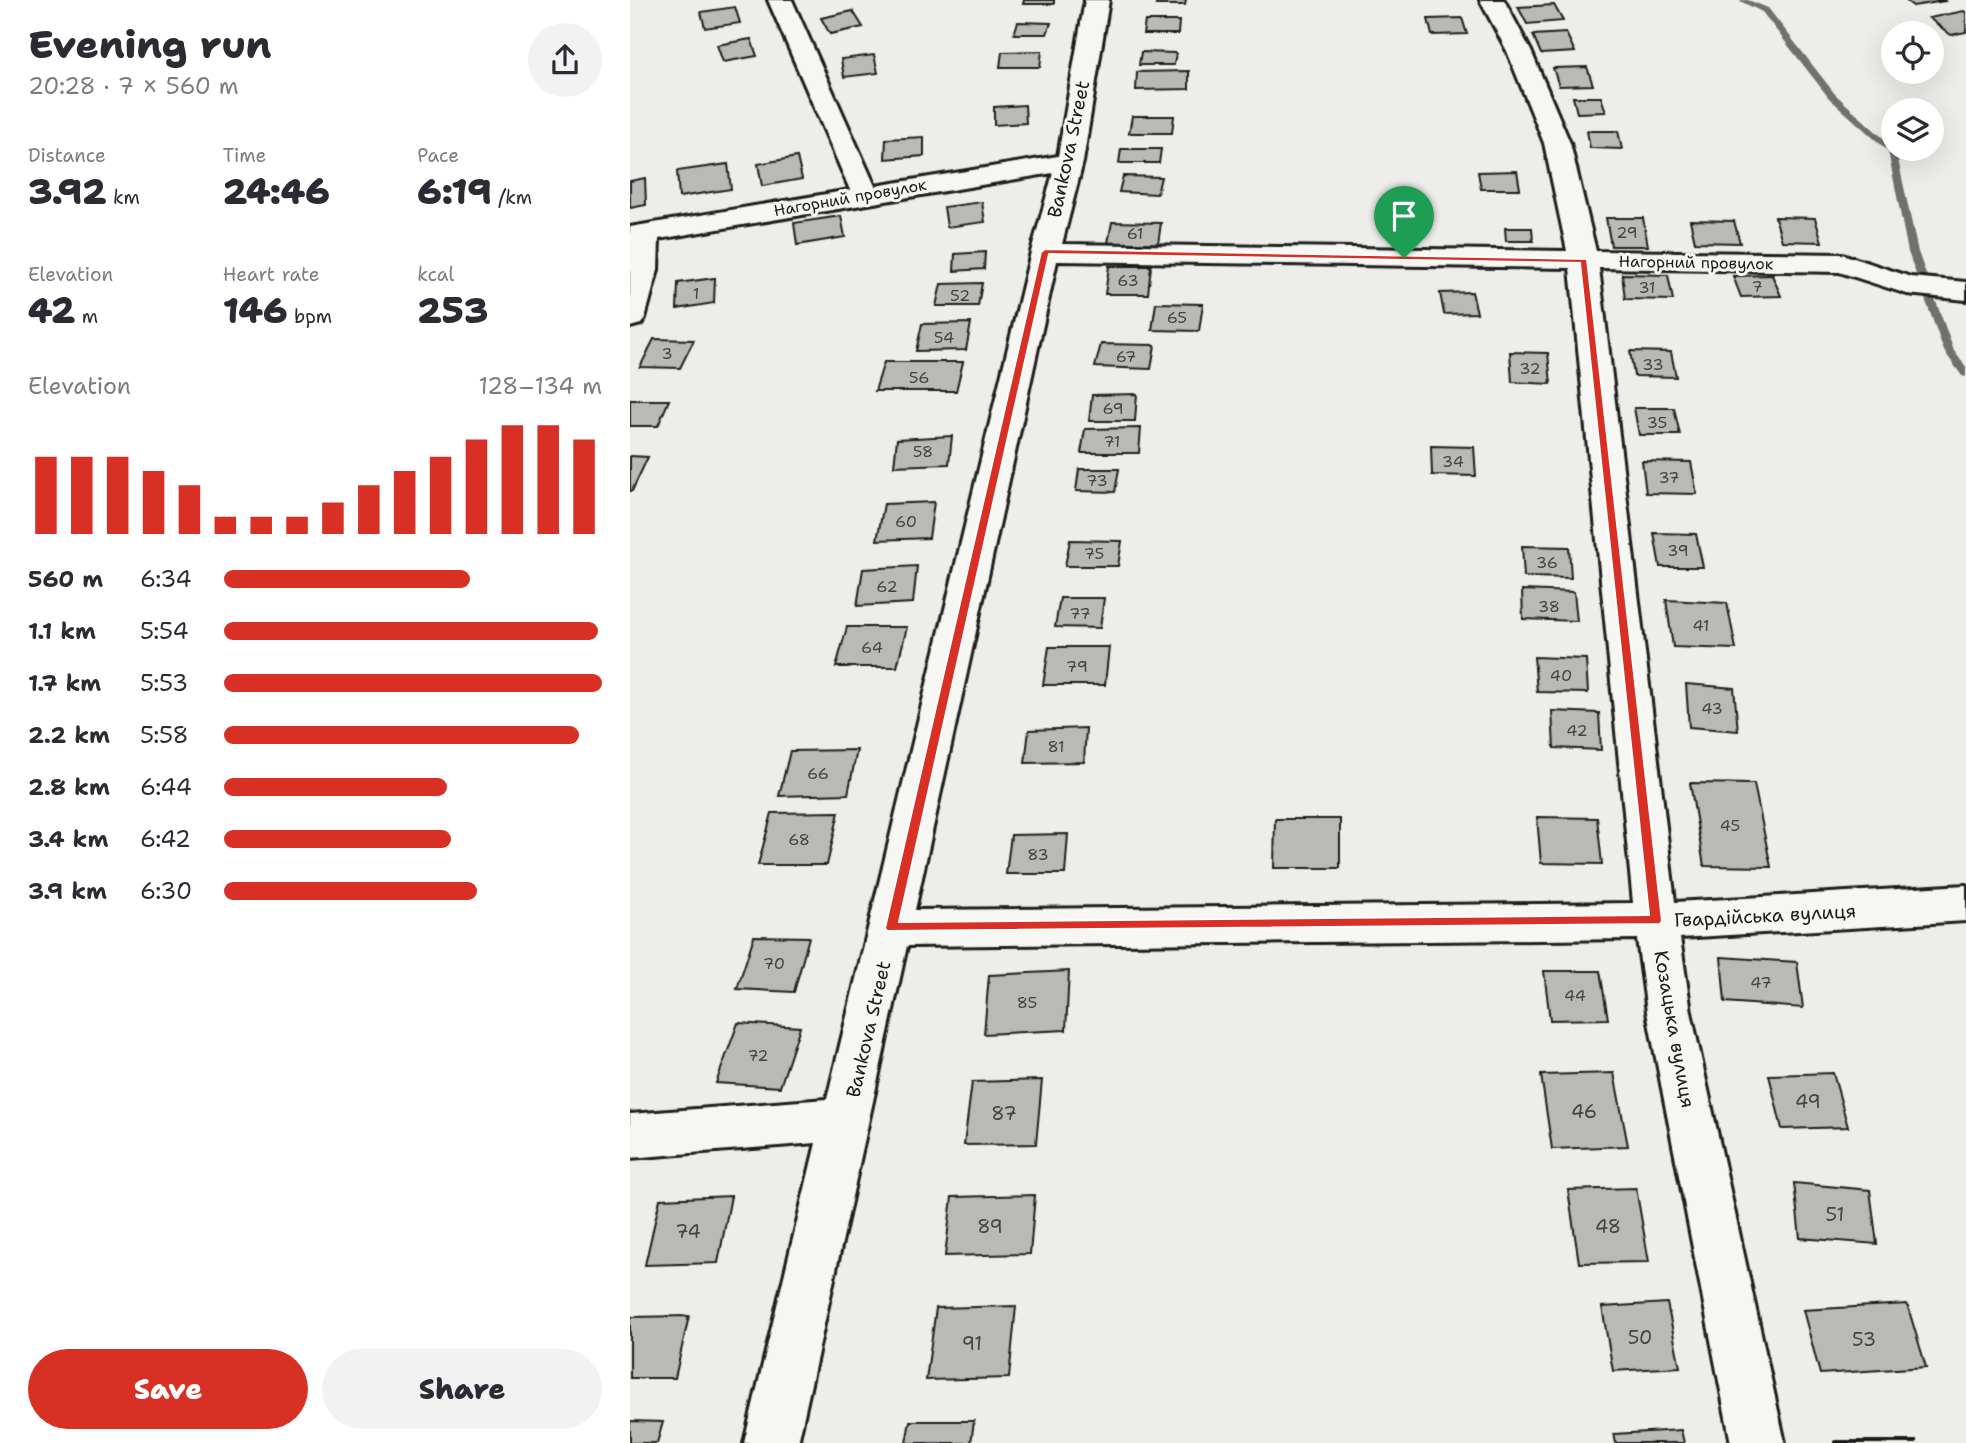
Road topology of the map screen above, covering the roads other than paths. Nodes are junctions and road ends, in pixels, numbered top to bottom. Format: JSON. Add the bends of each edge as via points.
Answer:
{"nodes":[{"id":1,"x":780,"y":0,"type":"edge"},
{"id":2,"x":1097,"y":0,"type":"edge"},
{"id":3,"x":1492,"y":0,"type":"edge"},
{"id":4,"x":1070,"y":162,"type":"junction"},
{"id":5,"x":866,"y":194,"type":"junction"},
{"id":6,"x":638,"y":234,"type":"edge"},
{"id":7,"x":1045,"y":252,"type":"junction"},
{"id":8,"x":1584,"y":261,"type":"junction"},
{"id":9,"x":1961,"y":292,"type":"edge"},
{"id":10,"x":630,"y":317,"type":"edge"},
{"id":11,"x":1966,"y":904,"type":"edge"},
{"id":12,"x":1656,"y":921,"type":"junction"},
{"id":13,"x":892,"y":928,"type":"junction"},
{"id":14,"x":847,"y":1119,"type":"junction"},
{"id":15,"x":630,"y":1136,"type":"edge"},
{"id":16,"x":771,"y":1443,"type":"edge"},
{"id":17,"x":1758,"y":1443,"type":"edge"}],
"edges":[{"from":1,"to":5,"type":"street"},
{"from":2,"to":4,"type":"street","name":"Bankova Street"},
{"from":3,"to":8,"type":"street","name":"Козацька вулиця","via":[[1558,143]]},
{"from":4,"to":5,"type":"street","name":"Нагорний провулок"},
{"from":4,"to":7,"type":"street","name":"Bankova Street"},
{"from":5,"to":6,"type":"street","name":"Нагорний провулок"},
{"from":6,"to":10,"type":"street","via":[[643,270]]},
{"from":7,"to":8,"type":"street","name":"Нагорний провулок"},
{"from":7,"to":13,"type":"street","name":"Bankova Street"},
{"from":8,"to":9,"type":"street","name":"Нагорний провулок","via":[[1842,263],[1907,285]]},
{"from":8,"to":12,"type":"street","name":"Козацька вулиця"},
{"from":11,"to":12,"type":"street","name":"Гвардійська вулиця"},
{"from":12,"to":13,"type":"street","name":"Гвардійська вулиця"},
{"from":12,"to":17,"type":"street","name":"Козацька вулиця","via":[[1669,1012]]},
{"from":13,"to":14,"type":"street","name":"Bankova Street"},
{"from":14,"to":15,"type":"street"},
{"from":14,"to":16,"type":"street","name":"Bankova Street"}]}
